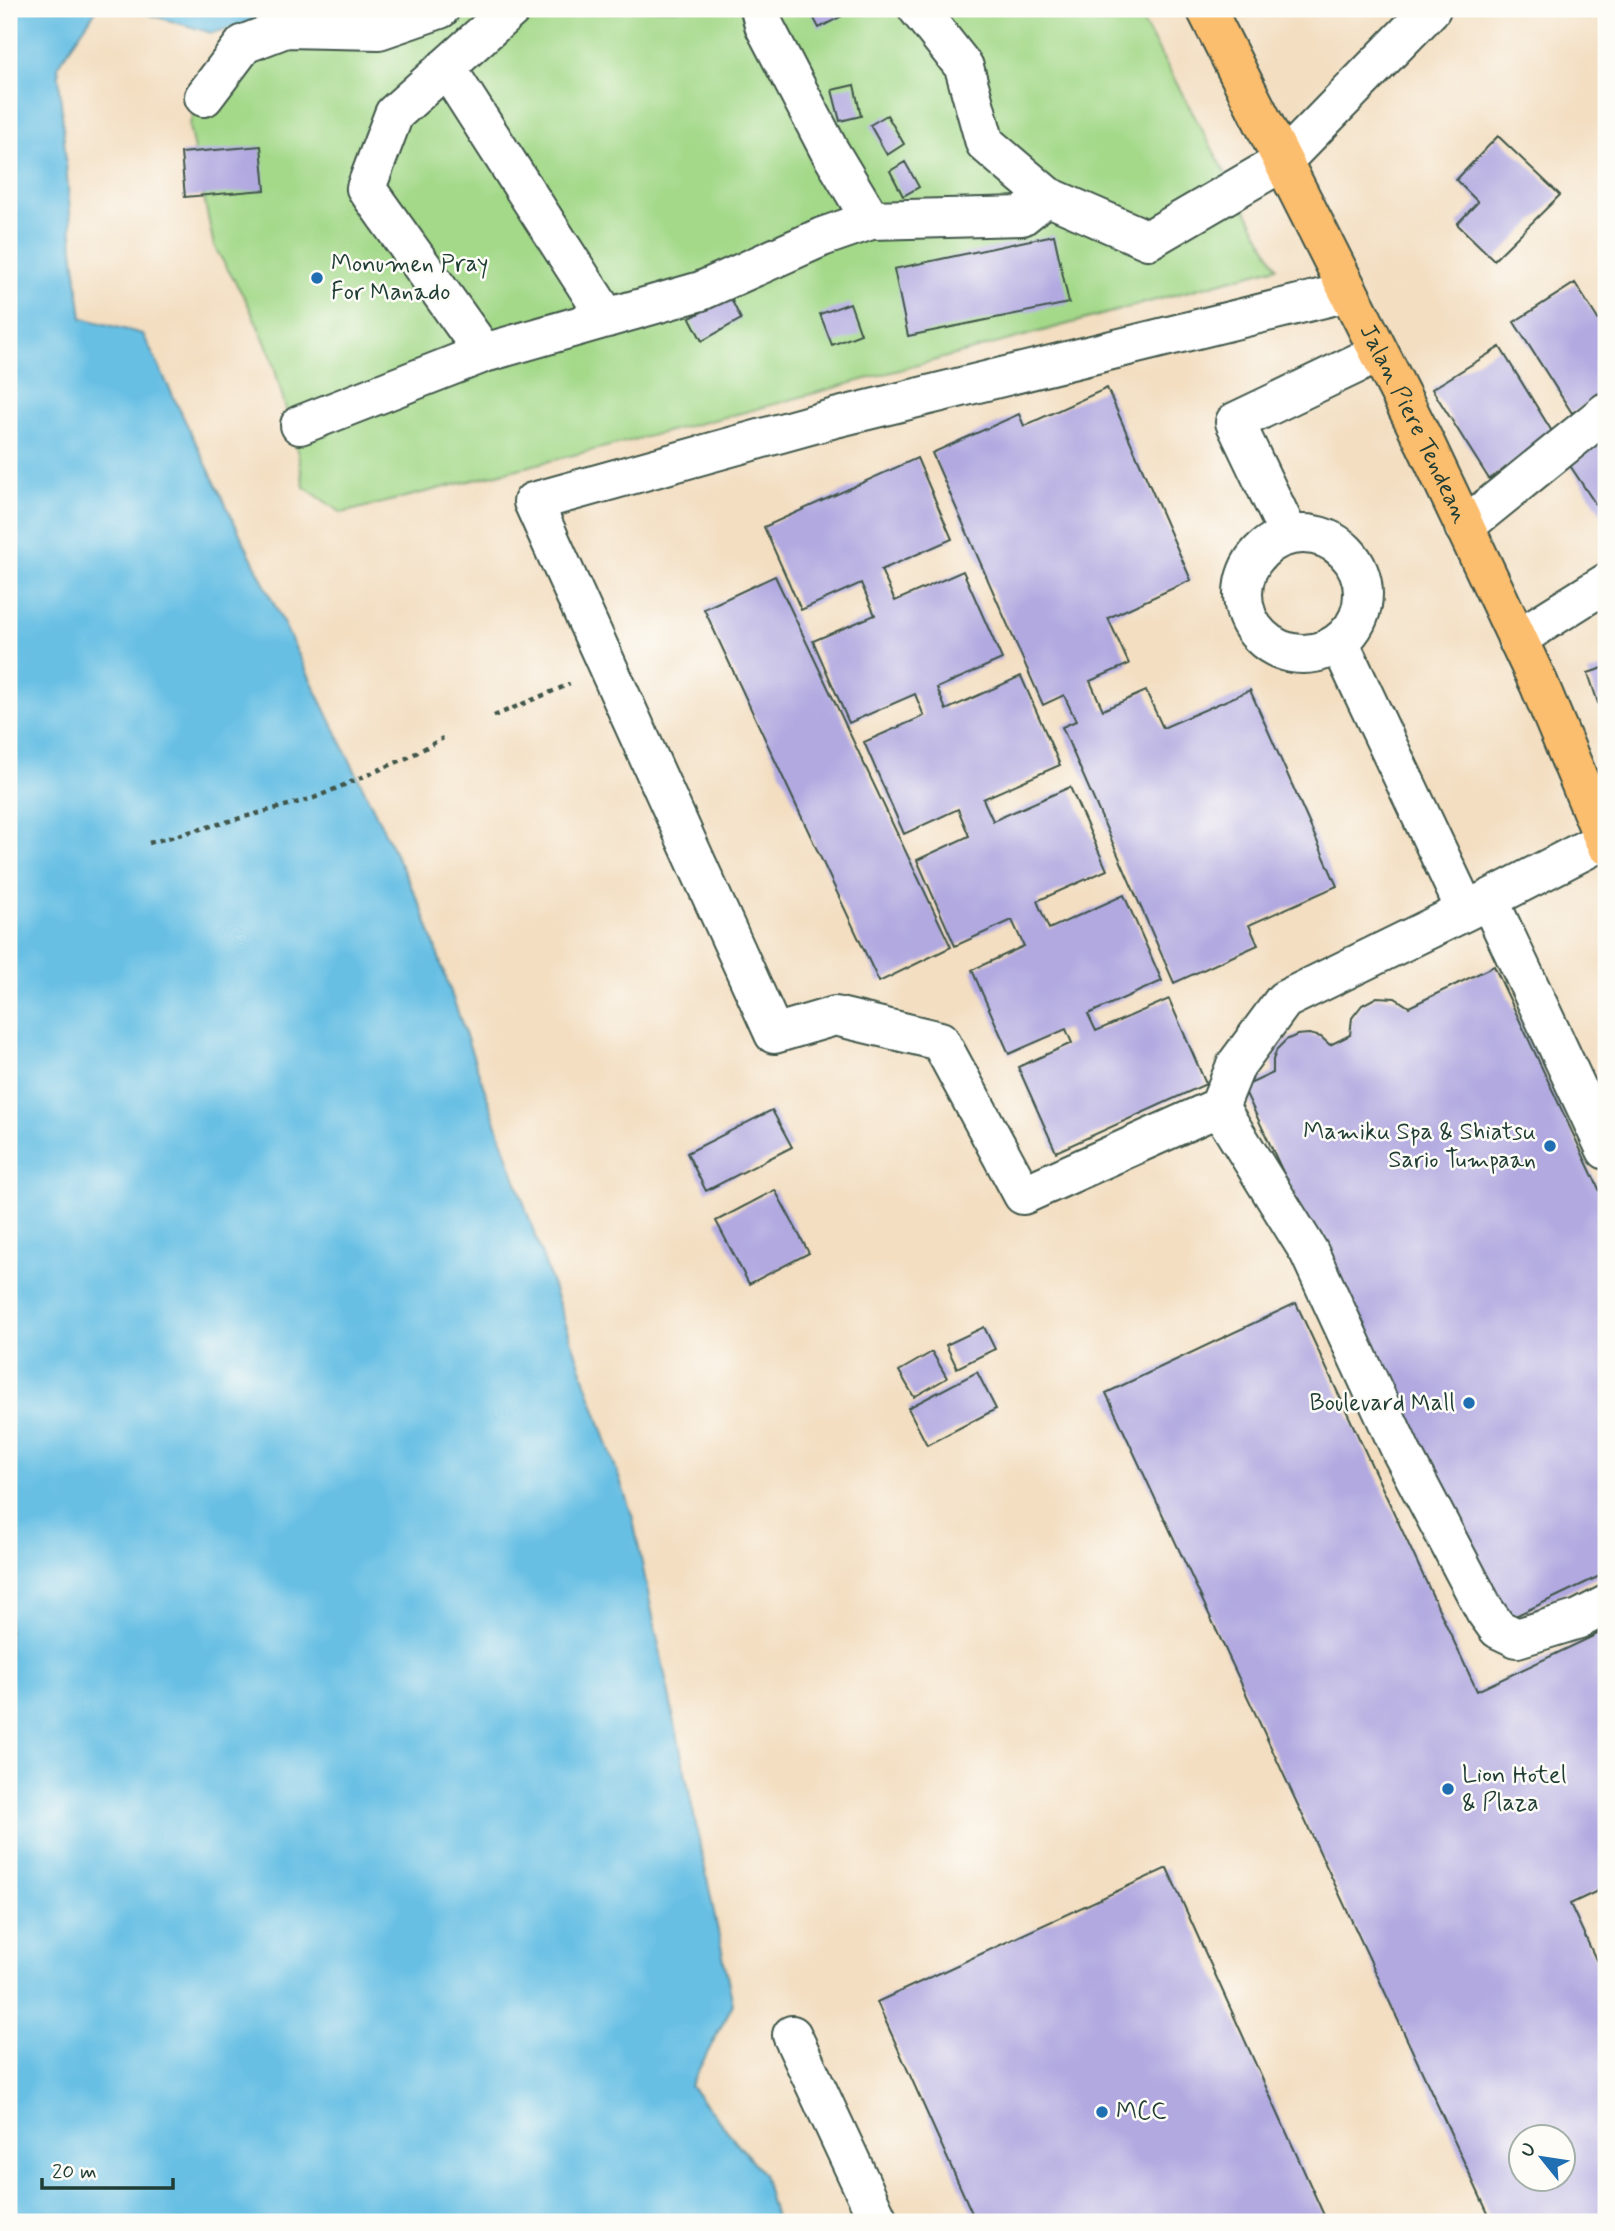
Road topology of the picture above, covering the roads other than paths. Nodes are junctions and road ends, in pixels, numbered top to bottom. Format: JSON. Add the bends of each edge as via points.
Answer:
{"nodes":[{"id":1,"x":440,"y":9,"type":"edge"},
{"id":2,"x":511,"y":9,"type":"edge"},
{"id":3,"x":760,"y":9,"type":"edge"},
{"id":4,"x":918,"y":9,"type":"edge"},
{"id":5,"x":1206,"y":9,"type":"edge"},
{"id":6,"x":1431,"y":9,"type":"edge"},
{"id":7,"x":446,"y":66,"type":"junction"},
{"id":8,"x":204,"y":97,"type":"dead end"},
{"id":9,"x":1282,"y":162,"type":"junction"},
{"id":10,"x":1047,"y":196,"type":"junction"},
{"id":11,"x":872,"y":220,"type":"junction"},
{"id":12,"x":1348,"y":292,"type":"junction"},
{"id":13,"x":607,"y":318,"type":"junction"},
{"id":14,"x":484,"y":353,"type":"junction"},
{"id":15,"x":1379,"y":353,"type":"junction"},
{"id":16,"x":1606,"y":412,"type":"edge"},
{"id":17,"x":300,"y":425,"type":"dead end"},
{"id":18,"x":1464,"y":527,"type":"junction"},
{"id":19,"x":1289,"y":535,"type":"junction"},
{"id":20,"x":1606,"y":583,"type":"edge"},
{"id":21,"x":1517,"y":639,"type":"junction"},
{"id":22,"x":1339,"y":642,"type":"junction"},
{"id":23,"x":1605,"y":843,"type":"edge"},
{"id":24,"x":1478,"y":906,"type":"junction"},
{"id":25,"x":1219,"y":1107,"type":"junction"},
{"id":26,"x":1606,"y":1150,"type":"edge"},
{"id":27,"x":1606,"y":1605,"type":"edge"},
{"id":28,"x":792,"y":2035,"type":"dead end"},
{"id":29,"x":879,"y":2222,"type":"edge"}],
"edges":[{"from":1,"to":8,"type":"street","via":[[379,30],[286,29],[265,36],[244,44]]},
{"from":2,"to":7,"type":"street"},
{"from":3,"to":11,"type":"street","via":[[828,150]]},
{"from":4,"to":10,"type":"street","via":[[964,66],[985,143]]},
{"from":5,"to":9,"type":"highway","name":"Jalan Piere Tendean"},
{"from":6,"to":9,"type":"street"},
{"from":7,"to":13,"type":"street"},
{"from":7,"to":14,"type":"street","via":[[394,114],[366,188]]},
{"from":9,"to":10,"type":"street","via":[[1148,240]]},
{"from":9,"to":12,"type":"highway","name":"Jalan Piere Tendean"},
{"from":10,"to":11,"type":"street","via":[[1022,216]]},
{"from":11,"to":13,"type":"street","via":[[701,291]]},
{"from":12,"to":15,"type":"highway","name":"Jalan Piere Tendean"},
{"from":12,"to":25,"type":"street","via":[[835,418],[533,502],[774,1034],[835,1016],[940,1041],[1023,1195]]},
{"from":13,"to":14,"type":"street"},
{"from":14,"to":17,"type":"street"},
{"from":15,"to":18,"type":"highway","name":"Jalan Piere Tendean"},
{"from":15,"to":19,"type":"street","via":[[1235,422]]},
{"from":16,"to":18,"type":"street"},
{"from":18,"to":21,"type":"highway","name":"Jalan Piere Tendean"},
{"from":19,"to":22,"type":"street","via":[[1305,533],[1329,540],[1358,567],[1363,584],[1359,616]]},
{"from":19,"to":22,"type":"street","via":[[1258,553],[1248,568],[1242,603],[1248,620],[1258,635],[1288,653],[1306,655]]},
{"from":20,"to":21,"type":"street"},
{"from":21,"to":23,"type":"highway","name":"Jalan Piere Tendean"},
{"from":22,"to":24,"type":"street"},
{"from":23,"to":24,"type":"street"},
{"from":24,"to":25,"type":"street","via":[[1284,1000],[1236,1065]]},
{"from":24,"to":26,"type":"street"},
{"from":25,"to":27,"type":"street","via":[[1309,1252],[1402,1453],[1497,1629],[1517,1638],[1579,1619]]},
{"from":28,"to":29,"type":"street"}]}
